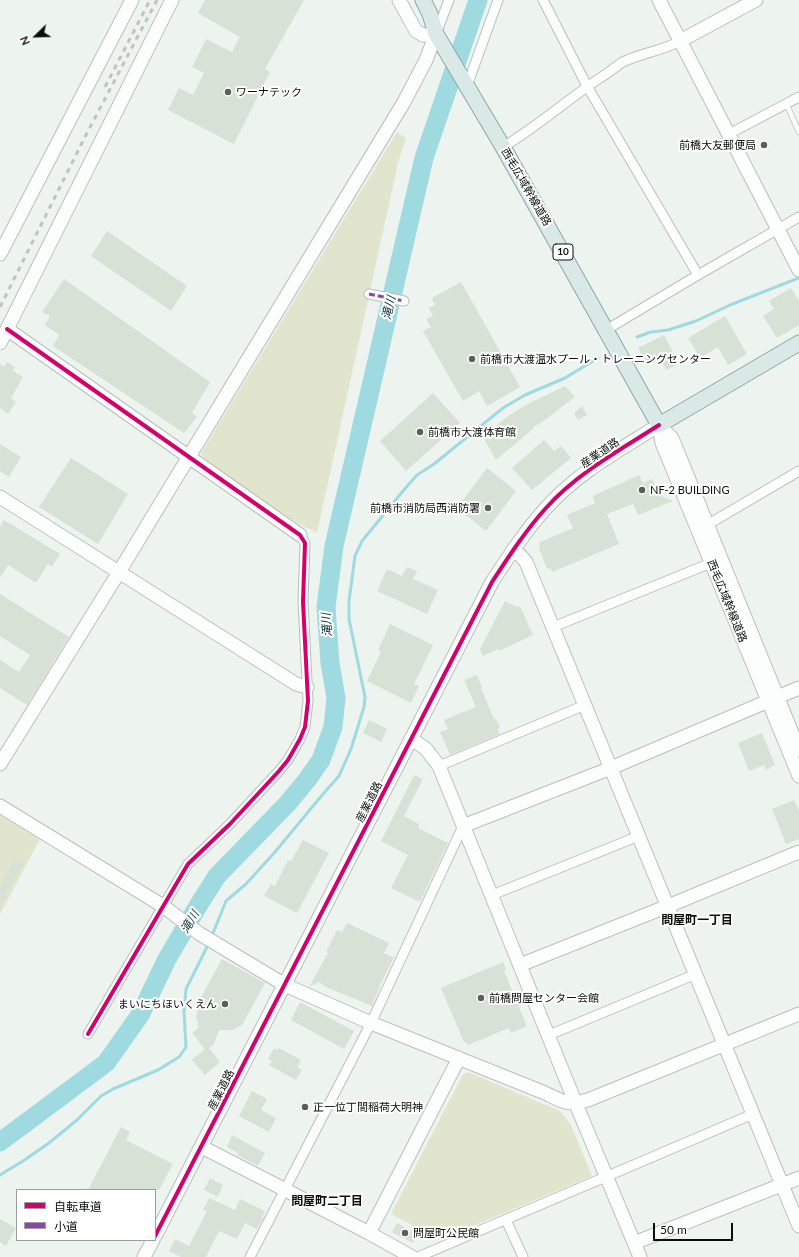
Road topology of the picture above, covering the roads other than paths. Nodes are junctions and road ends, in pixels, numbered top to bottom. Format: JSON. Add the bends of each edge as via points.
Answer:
{"nodes":[{"id":1,"x":132,"y":0,"type":"edge"},
{"id":2,"x":172,"y":0,"type":"edge"},
{"id":3,"x":399,"y":0,"type":"edge"},
{"id":4,"x":412,"y":0,"type":"edge"},
{"id":5,"x":423,"y":0,"type":"edge"},
{"id":6,"x":449,"y":0,"type":"edge"},
{"id":7,"x":498,"y":0,"type":"edge"},
{"id":8,"x":543,"y":0,"type":"edge"},
{"id":9,"x":659,"y":0,"type":"edge"},
{"id":10,"x":756,"y":0,"type":"edge"},
{"id":11,"x":439,"y":39,"type":"junction"},
{"id":12,"x":680,"y":41,"type":"junction"},
{"id":13,"x":465,"y":83,"type":"junction"},
{"id":14,"x":587,"y":86,"type":"junction"},
{"id":15,"x":799,"y":97,"type":"edge"},
{"id":16,"x":786,"y":103,"type":"junction"},
{"id":17,"x":799,"y":132,"type":"edge"},
{"id":18,"x":728,"y":134,"type":"junction"},
{"id":19,"x":503,"y":147,"type":"junction"},
{"id":20,"x":799,"y":217,"type":"edge"},
{"id":21,"x":778,"y":230,"type":"junction"},
{"id":22,"x":0,"y":254,"type":"edge"},
{"id":23,"x":799,"y":270,"type":"edge"},
{"id":24,"x":698,"y":275,"type":"junction"},
{"id":25,"x":369,"y":294,"type":"dead end"},
{"id":26,"x":404,"y":301,"type":"dead end"},
{"id":27,"x":7,"y":329,"type":"junction"},
{"id":28,"x":606,"y":330,"type":"junction"},
{"id":29,"x":0,"y":343,"type":"edge"},
{"id":30,"x":799,"y":344,"type":"edge"},
{"id":31,"x":660,"y":426,"type":"junction"},
{"id":32,"x":189,"y":456,"type":"junction"},
{"id":33,"x":799,"y":472,"type":"edge"},
{"id":34,"x":0,"y":497,"type":"edge"},
{"id":35,"x":707,"y":525,"type":"junction"},
{"id":36,"x":300,"y":535,"type":"joint"},
{"id":37,"x":512,"y":551,"type":"junction"},
{"id":38,"x":711,"y":563,"type":"junction"},
{"id":39,"x":119,"y":572,"type":"junction"},
{"id":40,"x":553,"y":627,"type":"junction"},
{"id":41,"x":307,"y":687,"type":"junction"},
{"id":42,"x":799,"y":688,"type":"edge"},
{"id":43,"x":773,"y":699,"type":"junction"},
{"id":44,"x":585,"y":705,"type":"junction"},
{"id":45,"x":412,"y":739,"type":"junction"},
{"id":46,"x":799,"y":750,"type":"edge"},
{"id":47,"x":0,"y":764,"type":"edge"},
{"id":48,"x":439,"y":766,"type":"junction"},
{"id":49,"x":611,"y":768,"type":"junction"},
{"id":50,"x":799,"y":776,"type":"edge"},
{"id":51,"x":0,"y":806,"type":"edge"},
{"id":52,"x":463,"y":826,"type":"junction"},
{"id":53,"x":639,"y":836,"type":"junction"},
{"id":54,"x":799,"y":852,"type":"edge"},
{"id":55,"x":492,"y":895,"type":"junction"},
{"id":56,"x":668,"y":906,"type":"junction"},
{"id":57,"x":167,"y":909,"type":"junction"},
{"id":58,"x":520,"y":965,"type":"junction"},
{"id":59,"x":696,"y":974,"type":"junction"},
{"id":60,"x":284,"y":985,"type":"junction"},
{"id":61,"x":799,"y":1014,"type":"edge"},
{"id":62,"x":371,"y":1023,"type":"junction"},
{"id":63,"x":88,"y":1034,"type":"dead end"},
{"id":64,"x":549,"y":1035,"type":"junction"},
{"id":65,"x":725,"y":1044,"type":"junction"},
{"id":66,"x":459,"y":1058,"type":"junction"},
{"id":67,"x":576,"y":1104,"type":"junction"},
{"id":68,"x":753,"y":1114,"type":"junction"},
{"id":69,"x":202,"y":1147,"type":"junction"},
{"id":70,"x":607,"y":1176,"type":"junction"},
{"id":71,"x":799,"y":1178,"type":"edge"},
{"id":72,"x":783,"y":1185,"type":"junction"},
{"id":73,"x":284,"y":1189,"type":"junction"},
{"id":74,"x":506,"y":1220,"type":"junction"},
{"id":75,"x":799,"y":1226,"type":"edge"},
{"id":76,"x":369,"y":1233,"type":"junction"},
{"id":77,"x":156,"y":1234,"type":"edge"},
{"id":78,"x":152,"y":1241,"type":"edge"},
{"id":79,"x":634,"y":1243,"type":"junction"},
{"id":80,"x":144,"y":1257,"type":"edge"},
{"id":81,"x":250,"y":1257,"type":"edge"},
{"id":82,"x":412,"y":1257,"type":"edge"},
{"id":83,"x":418,"y":1257,"type":"edge"},
{"id":84,"x":523,"y":1257,"type":"edge"},
{"id":85,"x":640,"y":1257,"type":"edge"}],
"edges":[{"from":1,"to":22,"type":"street"},
{"from":2,"to":27,"type":"street"},
{"from":3,"to":11,"type":"street","via":[[416,31]]},
{"from":4,"to":11,"type":"main road","name":"西毛広域幹線道路","number":"10","via":[[421,18]]},
{"from":5,"to":11,"type":"main road","name":"西毛広域幹線道路","number":"10"},
{"from":6,"to":11,"type":"street"},
{"from":7,"to":13,"type":"street"},
{"from":8,"to":14,"type":"street"},
{"from":9,"to":12,"type":"street"},
{"from":10,"to":12,"type":"street"},
{"from":11,"to":13,"type":"main road","name":"西毛広域幹線道路","number":"10"},
{"from":11,"to":32,"type":"street","via":[[404,102]]},
{"from":12,"to":14,"type":"street","via":[[669,48],[622,63]]},
{"from":12,"to":18,"type":"street"},
{"from":13,"to":19,"type":"main road","name":"西毛広域幹線道路","number":"10"},
{"from":14,"to":19,"type":"street"},
{"from":14,"to":24,"type":"street"},
{"from":15,"to":16,"type":"street"},
{"from":16,"to":17,"type":"lane"},
{"from":16,"to":18,"type":"street"},
{"from":18,"to":21,"type":"street"},
{"from":19,"to":28,"type":"main road","name":"西毛広域幹線道路","number":"10"},
{"from":20,"to":21,"type":"street"},
{"from":21,"to":23,"type":"street"},
{"from":21,"to":24,"type":"street"},
{"from":24,"to":28,"type":"street"},
{"from":25,"to":26,"type":"street"},
{"from":27,"to":29,"type":"street"},
{"from":27,"to":32,"type":"street"},
{"from":28,"to":31,"type":"main road","name":"西毛広域幹線道路","number":"10"},
{"from":30,"to":31,"type":"main road","name":"産業道路"},
{"from":31,"to":35,"type":"street","name":"西毛広域幹線道路","via":[[672,438]]},
{"from":31,"to":37,"type":"street","name":"産業道路","via":[[578,478],[546,507]]},
{"from":31,"to":38,"type":"street","name":"西毛広域幹線道路","via":[[662,443]]},
{"from":32,"to":36,"type":"street"},
{"from":32,"to":39,"type":"street"},
{"from":33,"to":35,"type":"street"},
{"from":34,"to":39,"type":"street"},
{"from":35,"to":43,"type":"street","name":"西毛広域幹線道路"},
{"from":36,"to":41,"type":"street","via":[[305,548],[303,602]]},
{"from":37,"to":40,"type":"street","via":[[526,562]]},
{"from":37,"to":45,"type":"street","name":"産業道路","via":[[492,582]]},
{"from":38,"to":40,"type":"street"},
{"from":38,"to":43,"type":"street","name":"西毛広域幹線道路"},
{"from":39,"to":41,"type":"street","via":[[296,684]]},
{"from":39,"to":47,"type":"street"},
{"from":40,"to":44,"type":"street"},
{"from":41,"to":57,"type":"street","via":[[305,727],[288,760],[230,824],[188,864],[167,901]]},
{"from":42,"to":43,"type":"street"},
{"from":43,"to":46,"type":"street","name":"西毛広域幹線道路"},
{"from":43,"to":49,"type":"street"},
{"from":43,"to":50,"type":"street","name":"西毛広域幹線道路"},
{"from":44,"to":48,"type":"street"},
{"from":44,"to":49,"type":"street"},
{"from":45,"to":48,"type":"street","via":[[426,748]]},
{"from":45,"to":60,"type":"street","name":"産業道路"},
{"from":48,"to":52,"type":"street"},
{"from":49,"to":52,"type":"street"},
{"from":49,"to":53,"type":"street"},
{"from":51,"to":57,"type":"street"},
{"from":52,"to":55,"type":"street"},
{"from":52,"to":62,"type":"street"},
{"from":53,"to":55,"type":"street"},
{"from":53,"to":56,"type":"street"},
{"from":54,"to":56,"type":"street"},
{"from":55,"to":58,"type":"street"},
{"from":56,"to":58,"type":"street"},
{"from":56,"to":59,"type":"street"},
{"from":57,"to":60,"type":"street","via":[[200,934]]},
{"from":57,"to":63,"type":"street"},
{"from":58,"to":64,"type":"street"},
{"from":59,"to":64,"type":"street"},
{"from":59,"to":65,"type":"street"},
{"from":60,"to":62,"type":"street"},
{"from":60,"to":69,"type":"street","name":"産業道路"},
{"from":61,"to":65,"type":"street"},
{"from":62,"to":66,"type":"street"},
{"from":62,"to":73,"type":"street"},
{"from":64,"to":67,"type":"street"},
{"from":65,"to":67,"type":"street"},
{"from":65,"to":68,"type":"street"},
{"from":66,"to":67,"type":"street","via":[[567,1103]]},
{"from":66,"to":76,"type":"street"},
{"from":67,"to":70,"type":"street"},
{"from":68,"to":70,"type":"street"},
{"from":68,"to":72,"type":"street"},
{"from":69,"to":73,"type":"street"},
{"from":69,"to":77,"type":"street","name":"産業道路"},
{"from":70,"to":74,"type":"street"},
{"from":70,"to":79,"type":"street"},
{"from":71,"to":72,"type":"street"},
{"from":72,"to":75,"type":"street"},
{"from":72,"to":79,"type":"street"},
{"from":73,"to":76,"type":"street"},
{"from":73,"to":81,"type":"street"},
{"from":74,"to":83,"type":"street"},
{"from":74,"to":84,"type":"street"},
{"from":76,"to":82,"type":"street"},
{"from":78,"to":80,"type":"street"},
{"from":79,"to":85,"type":"street"}]}
